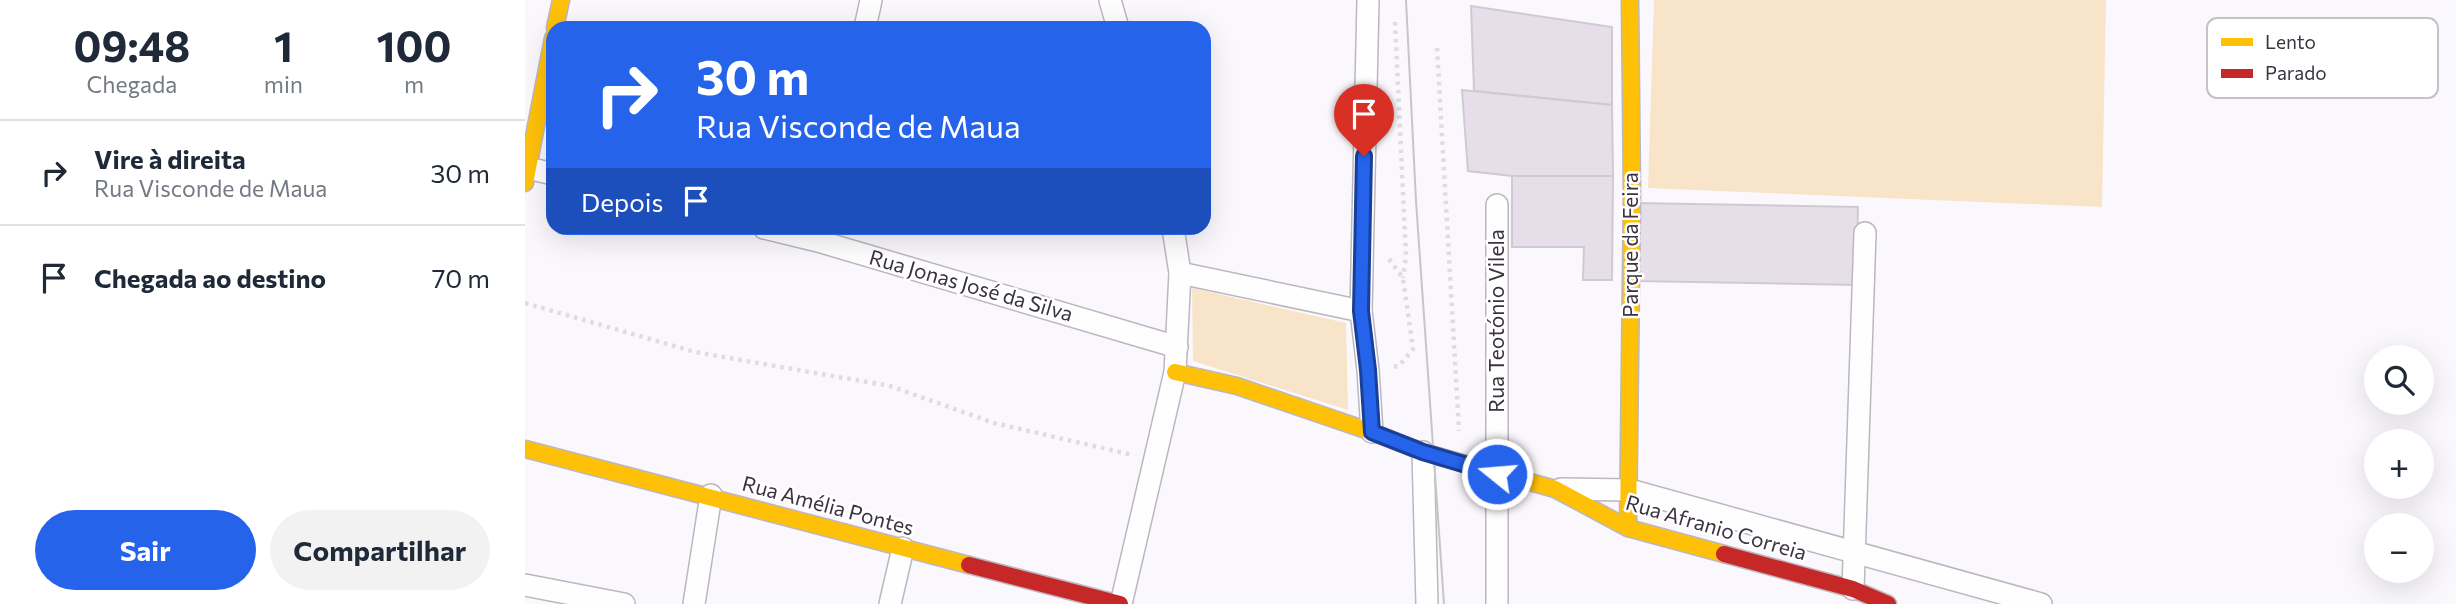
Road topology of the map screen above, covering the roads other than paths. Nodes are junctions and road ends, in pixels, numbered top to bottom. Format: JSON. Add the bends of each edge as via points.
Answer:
{"nodes":[{"id":1,"x":561,"y":0,"type":"edge"},
{"id":2,"x":871,"y":0,"type":"edge"},
{"id":3,"x":1110,"y":0,"type":"edge"},
{"id":4,"x":1368,"y":0,"type":"edge"},
{"id":5,"x":1630,"y":0,"type":"edge"},
{"id":6,"x":556,"y":21,"type":"edge"},
{"id":7,"x":866,"y":21,"type":"edge"},
{"id":8,"x":1116,"y":21,"type":"edge"},
{"id":9,"x":546,"y":59,"type":"edge"},
{"id":10,"x":533,"y":97,"type":"edge"},
{"id":11,"x":546,"y":175,"type":"edge"},
{"id":12,"x":526,"y":176,"type":"edge"},
{"id":13,"x":1497,"y":205,"type":"dead end"},
{"id":14,"x":1865,"y":233,"type":"dead end"},
{"id":15,"x":822,"y":235,"type":"edge"},
{"id":16,"x":1174,"y":235,"type":"edge"},
{"id":17,"x":1180,"y":272,"type":"junction"},
{"id":18,"x":1361,"y":311,"type":"junction"},
{"id":19,"x":1177,"y":347,"type":"junction"},
{"id":20,"x":1175,"y":372,"type":"junction"},
{"id":21,"x":1372,"y":432,"type":"junction"},
{"id":22,"x":525,"y":449,"type":"edge"},
{"id":23,"x":1423,"y":452,"type":"junction"},
{"id":24,"x":1497,"y":474,"type":"junction"},
{"id":25,"x":1555,"y":489,"type":"junction"},
{"id":26,"x":1630,"y":490,"type":"junction"},
{"id":27,"x":711,"y":495,"type":"junction"},
{"id":28,"x":1628,"y":528,"type":"junction"},
{"id":29,"x":903,"y":548,"type":"junction"},
{"id":30,"x":1853,"y":552,"type":"junction"},
{"id":31,"x":525,"y":585,"type":"edge"},
{"id":32,"x":1853,"y":589,"type":"junction"},
{"id":33,"x":1970,"y":595,"type":"edge"},
{"id":34,"x":624,"y":604,"type":"edge"},
{"id":35,"x":694,"y":604,"type":"edge"},
{"id":36,"x":890,"y":604,"type":"edge"},
{"id":37,"x":1121,"y":604,"type":"edge"},
{"id":38,"x":1427,"y":604,"type":"edge"},
{"id":39,"x":1497,"y":604,"type":"edge"},
{"id":40,"x":1888,"y":604,"type":"edge"},
{"id":41,"x":2041,"y":604,"type":"edge"}],
"edges":[{"from":1,"to":6,"type":"street"},
{"from":2,"to":7,"type":"street"},
{"from":3,"to":8,"type":"street"},
{"from":4,"to":18,"type":"street"},
{"from":5,"to":26,"type":"street","name":"Parque da Feira"},
{"from":9,"to":10,"type":"street"},
{"from":10,"to":12,"type":"street"},
{"from":11,"to":12,"type":"street"},
{"from":13,"to":24,"type":"street","name":"Rua Teotónio Vilela"},
{"from":14,"to":30,"type":"street"},
{"from":15,"to":19,"type":"street","name":"Rua Jonas José da Silva"},
{"from":16,"to":17,"type":"street"},
{"from":17,"to":18,"type":"street"},
{"from":17,"to":19,"type":"street"},
{"from":18,"to":21,"type":"street"},
{"from":19,"to":20,"type":"street"},
{"from":20,"to":21,"type":"street","name":"Rua Afranio Correia","via":[[1237,386]]},
{"from":20,"to":37,"type":"street"},
{"from":21,"to":23,"type":"street","name":"Rua Afranio Correia"},
{"from":22,"to":27,"type":"street","name":"Rua Amélia Pontes"},
{"from":23,"to":24,"type":"street","name":"Rua Afranio Correia"},
{"from":23,"to":38,"type":"street"},
{"from":24,"to":25,"type":"street","name":"Rua Afranio Correia"},
{"from":24,"to":39,"type":"street","name":"Rua Teotónio Vilela"},
{"from":25,"to":26,"type":"street"},
{"from":25,"to":28,"type":"street","name":"Rua Afranio Correia"},
{"from":26,"to":28,"type":"street","name":"Parque da Feira"},
{"from":26,"to":30,"type":"street"},
{"from":27,"to":29,"type":"street","name":"Rua Amélia Pontes"},
{"from":27,"to":35,"type":"street"},
{"from":28,"to":32,"type":"street","name":"Rua Afranio Correia"},
{"from":29,"to":36,"type":"street"},
{"from":29,"to":37,"type":"street","name":"Rua Amélia Pontes"},
{"from":30,"to":32,"type":"street"},
{"from":30,"to":33,"type":"street"},
{"from":31,"to":34,"type":"street"},
{"from":32,"to":40,"type":"street","name":"Rua Afranio Correia"},
{"from":33,"to":41,"type":"street"}]}
